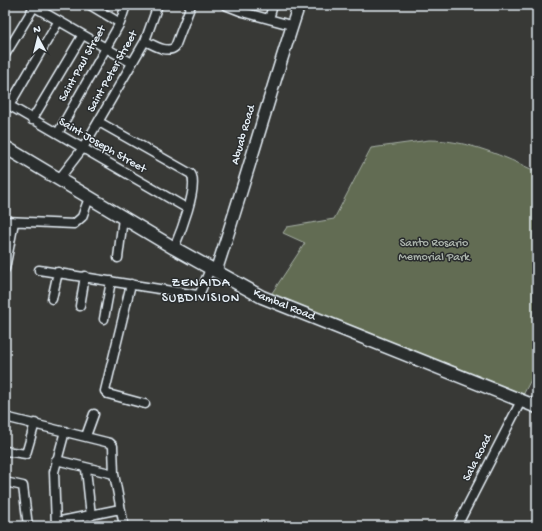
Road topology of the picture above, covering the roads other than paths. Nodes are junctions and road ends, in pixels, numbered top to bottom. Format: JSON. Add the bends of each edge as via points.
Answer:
{"nodes":[{"id":1,"x":90,"y":5,"type":"edge"},
{"id":2,"x":126,"y":5,"type":"edge"},
{"id":3,"x":158,"y":5,"type":"edge"},
{"id":4,"x":191,"y":5,"type":"edge"},
{"id":5,"x":225,"y":5,"type":"edge"},
{"id":6,"x":273,"y":5,"type":"edge"},
{"id":7,"x":299,"y":5,"type":"edge"},
{"id":8,"x":32,"y":6,"type":"edge"},
{"id":9,"x":244,"y":9,"type":"edge"},
{"id":10,"x":269,"y":19,"type":"junction"},
{"id":11,"x":58,"y":22,"type":"junction"},
{"id":12,"x":120,"y":23,"type":"junction"},
{"id":13,"x":287,"y":24,"type":"dead end"},
{"id":14,"x":82,"y":36,"type":"junction"},
{"id":15,"x":145,"y":41,"type":"junction"},
{"id":16,"x":106,"y":49,"type":"junction"},
{"id":17,"x":5,"y":55,"type":"edge"},
{"id":18,"x":132,"y":64,"type":"junction"},
{"id":19,"x":7,"y":104,"type":"edge"},
{"id":20,"x":32,"y":120,"type":"junction"},
{"id":21,"x":99,"y":122,"type":"junction"},
{"id":22,"x":58,"y":134,"type":"junction"},
{"id":23,"x":5,"y":147,"type":"edge"},
{"id":24,"x":83,"y":148,"type":"junction"},
{"id":25,"x":59,"y":179,"type":"junction"},
{"id":26,"x":89,"y":198,"type":"junction"},
{"id":27,"x":188,"y":209,"type":"junction"},
{"id":28,"x":124,"y":218,"type":"junction"},
{"id":29,"x":5,"y":221,"type":"edge"},
{"id":30,"x":14,"y":222,"type":"junction"},
{"id":31,"x":174,"y":248,"type":"junction"},
{"id":32,"x":118,"y":258,"type":"dead end"},
{"id":33,"x":5,"y":269,"type":"edge"},
{"id":34,"x":39,"y":270,"type":"dead end"},
{"id":35,"x":213,"y":270,"type":"junction"},
{"id":36,"x":58,"y":272,"type":"junction"},
{"id":37,"x":84,"y":276,"type":"junction"},
{"id":38,"x":112,"y":281,"type":"junction"},
{"id":39,"x":131,"y":284,"type":"junction"},
{"id":40,"x":52,"y":299,"type":"dead end"},
{"id":41,"x":80,"y":306,"type":"dead end"},
{"id":42,"x":104,"y":319,"type":"dead end"},
{"id":43,"x":521,"y":401,"type":"junction"},
{"id":44,"x":145,"y":404,"type":"dead end"},
{"id":45,"x":537,"y":407,"type":"edge"},
{"id":46,"x":94,"y":414,"type":"dead end"},
{"id":47,"x":5,"y":418,"type":"edge"},
{"id":48,"x":35,"y":423,"type":"junction"},
{"id":49,"x":65,"y":431,"type":"junction"},
{"id":50,"x":86,"y":436,"type":"junction"},
{"id":51,"x":5,"y":451,"type":"edge"},
{"id":52,"x":56,"y":460,"type":"junction"},
{"id":53,"x":86,"y":469,"type":"junction"},
{"id":54,"x":114,"y":474,"type":"junction"},
{"id":55,"x":5,"y":482,"type":"edge"},
{"id":56,"x":120,"y":510,"type":"junction"},
{"id":57,"x":91,"y":516,"type":"junction"},
{"id":58,"x":56,"y":524,"type":"edge"},
{"id":59,"x":28,"y":526,"type":"edge"},
{"id":60,"x":124,"y":526,"type":"edge"},
{"id":61,"x":457,"y":526,"type":"edge"}],
"edges":[{"from":1,"to":12,"type":"street"},
{"from":2,"to":12,"type":"street","name":"Saint Paul Street"},
{"from":3,"to":15,"type":"street","name":"Saint Peter Street"},
{"from":4,"to":15,"type":"street","via":[[172,50]]},
{"from":5,"to":9,"type":"street"},
{"from":6,"to":10,"type":"street"},
{"from":7,"to":35,"type":"street","name":"Abuab Road","via":[[265,109],[241,196]]},
{"from":8,"to":11,"type":"street"},
{"from":8,"to":17,"type":"street"},
{"from":9,"to":10,"type":"street"},
{"from":10,"to":13,"type":"street"},
{"from":11,"to":14,"type":"street"},
{"from":11,"to":19,"type":"street"},
{"from":12,"to":16,"type":"street","name":"Saint Paul Street"},
{"from":14,"to":16,"type":"street"},
{"from":14,"to":20,"type":"street"},
{"from":15,"to":18,"type":"street","name":"Saint Peter Street"},
{"from":16,"to":18,"type":"street"},
{"from":16,"to":22,"type":"street","name":"Saint Paul Street"},
{"from":18,"to":21,"type":"street","name":"Saint Peter Street"},
{"from":19,"to":20,"type":"street","name":"Saint Joseph Street"},
{"from":20,"to":22,"type":"street","name":"Saint Joseph Street"},
{"from":21,"to":24,"type":"street","name":"Saint Peter Street"},
{"from":21,"to":27,"type":"street","via":[[191,174],[194,182]]},
{"from":22,"to":24,"type":"street","name":"Saint Joseph Street"},
{"from":23,"to":25,"type":"main road","name":"Kambal Road"},
{"from":24,"to":25,"type":"street","name":"Saint Peter Street"},
{"from":24,"to":27,"type":"street","name":"Saint Joseph Street"},
{"from":25,"to":26,"type":"main road","name":"Kambal Road"},
{"from":26,"to":28,"type":"main road","name":"Kambal Road"},
{"from":26,"to":30,"type":"street","via":[[82,217],[74,224]]},
{"from":27,"to":31,"type":"street"},
{"from":28,"to":31,"type":"main road","name":"Kambal Road"},
{"from":28,"to":32,"type":"street"},
{"from":29,"to":30,"type":"street"},
{"from":30,"to":33,"type":"street"},
{"from":31,"to":35,"type":"main road","name":"Kambal Road"},
{"from":34,"to":36,"type":"street"},
{"from":35,"to":39,"type":"street","via":[[197,295]]},
{"from":35,"to":43,"type":"main road","name":"Kambal Road","via":[[262,297]]},
{"from":36,"to":37,"type":"street"},
{"from":36,"to":40,"type":"street"},
{"from":37,"to":38,"type":"street"},
{"from":37,"to":41,"type":"street"},
{"from":38,"to":39,"type":"street"},
{"from":38,"to":42,"type":"street"},
{"from":39,"to":44,"type":"street","via":[[105,391]]},
{"from":43,"to":45,"type":"main road","name":"Kambal Road"},
{"from":43,"to":61,"type":"street","name":"Sala Road"},
{"from":46,"to":50,"type":"street"},
{"from":47,"to":48,"type":"street"},
{"from":48,"to":49,"type":"street"},
{"from":48,"to":51,"type":"street","via":[[26,454]]},
{"from":49,"to":50,"type":"street"},
{"from":49,"to":52,"type":"street"},
{"from":50,"to":54,"type":"street","via":[[108,442],[113,446]]},
{"from":52,"to":53,"type":"street"},
{"from":52,"to":58,"type":"street"},
{"from":53,"to":54,"type":"street"},
{"from":53,"to":57,"type":"street"},
{"from":54,"to":56,"type":"street"},
{"from":55,"to":59,"type":"street","via":[[23,486]]},
{"from":56,"to":57,"type":"street"},
{"from":56,"to":60,"type":"street"},
{"from":57,"to":58,"type":"street"}]}
